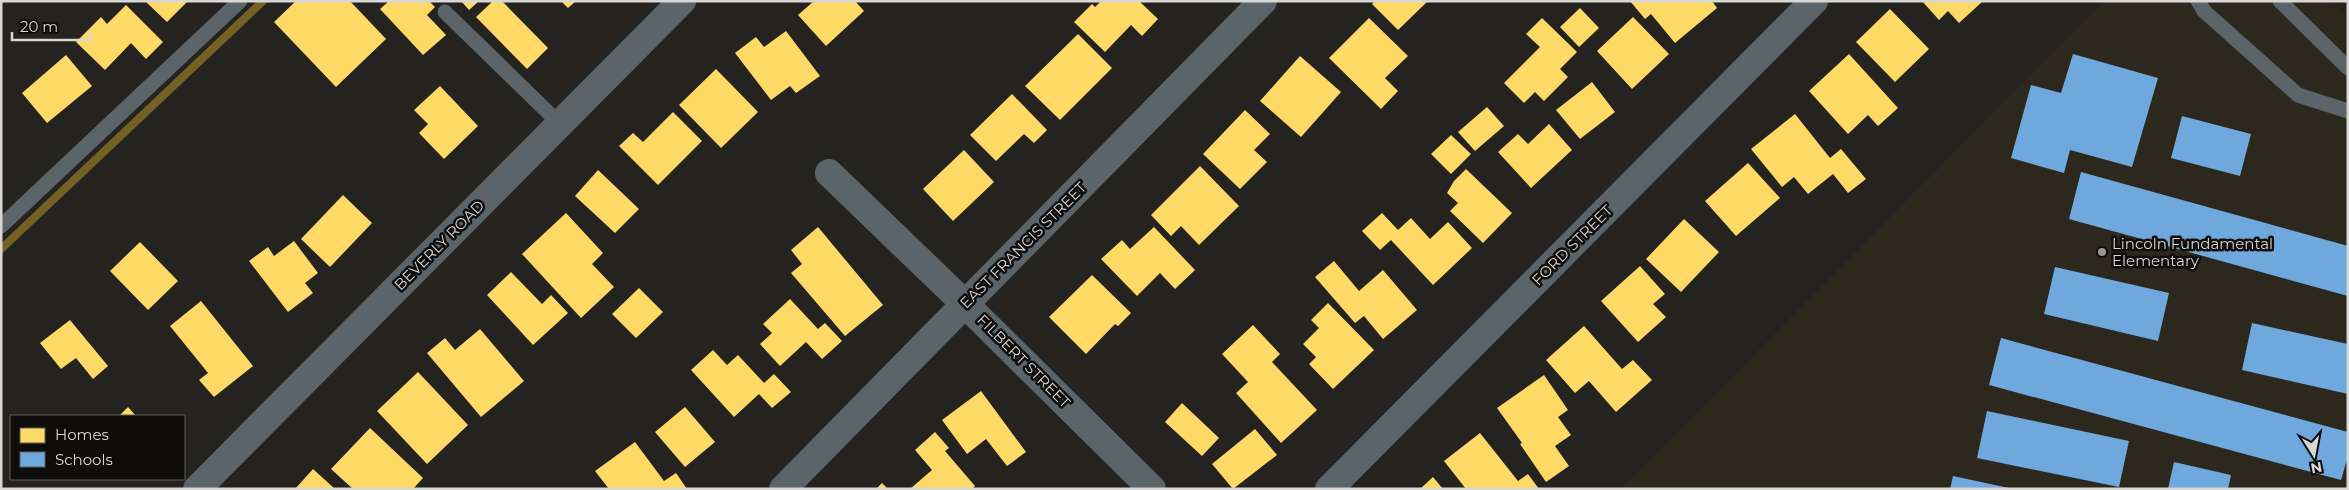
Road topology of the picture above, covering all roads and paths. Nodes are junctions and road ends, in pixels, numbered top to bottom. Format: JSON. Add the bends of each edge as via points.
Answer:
{"nodes":[{"id":1,"x":240,"y":1,"type":"edge"},
{"id":2,"x":682,"y":1,"type":"edge"},
{"id":3,"x":1263,"y":1,"type":"edge"},
{"id":4,"x":1814,"y":1,"type":"edge"},
{"id":5,"x":2198,"y":1,"type":"edge"},
{"id":6,"x":2280,"y":1,"type":"edge"},
{"id":7,"x":445,"y":12,"type":"dead end"},
{"id":8,"x":2348,"y":68,"type":"edge"},
{"id":9,"x":2348,"y":111,"type":"edge"},
{"id":10,"x":560,"y":124,"type":"junction"},
{"id":11,"x":829,"y":173,"type":"dead end"},
{"id":12,"x":1,"y":226,"type":"edge"},
{"id":13,"x":966,"y":304,"type":"junction"},
{"id":14,"x":196,"y":489,"type":"edge"},
{"id":15,"x":783,"y":489,"type":"edge"},
{"id":16,"x":1152,"y":489,"type":"edge"},
{"id":17,"x":1329,"y":489,"type":"edge"}],
"edges":[{"from":1,"to":12,"type":"lane"},
{"from":2,"to":10,"type":"street","name":"BEVERLY ROAD"},
{"from":3,"to":13,"type":"street","name":"EAST FRANCIS STREET"},
{"from":4,"to":17,"type":"street","name":"FORD STREET"},
{"from":5,"to":9,"type":"lane","via":[[2204,11],[2298,95]]},
{"from":6,"to":8,"type":"lane"},
{"from":7,"to":10,"type":"lane"},
{"from":10,"to":14,"type":"street","name":"BEVERLY ROAD"},
{"from":11,"to":13,"type":"street","name":"FILBERT STREET"},
{"from":13,"to":15,"type":"street","name":"EAST FRANCIS STREET"},
{"from":13,"to":16,"type":"street","name":"FILBERT STREET"}]}
